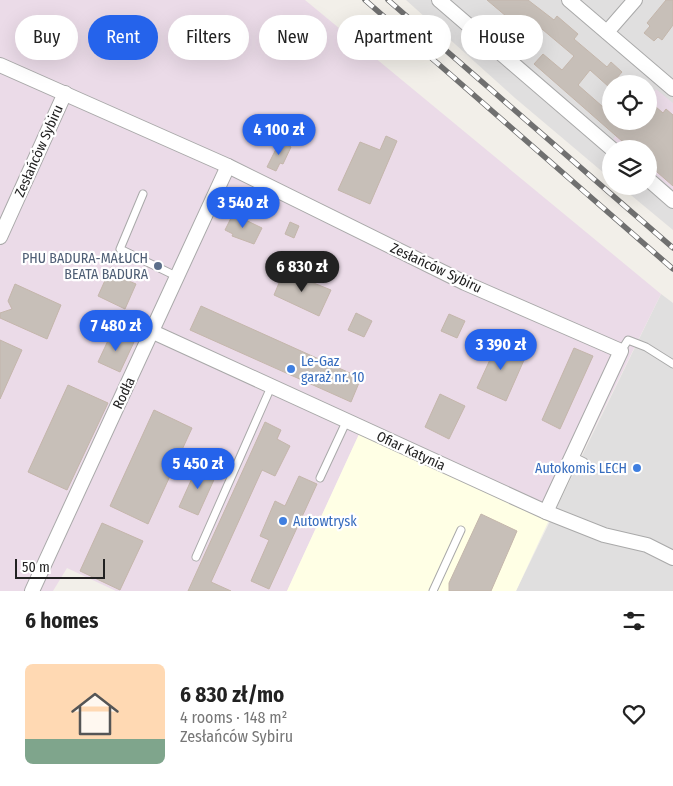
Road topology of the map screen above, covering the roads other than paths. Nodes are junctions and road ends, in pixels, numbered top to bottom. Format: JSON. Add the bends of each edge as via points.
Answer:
{"nodes":[{"id":1,"x":439,"y":0,"type":"edge"},
{"id":2,"x":568,"y":0,"type":"edge"},
{"id":3,"x":635,"y":0,"type":"edge"},
{"id":4,"x":607,"y":32,"type":"junction"},
{"id":5,"x":0,"y":65,"type":"edge"},
{"id":6,"x":673,"y":89,"type":"edge"},
{"id":7,"x":65,"y":93,"type":"junction"},
{"id":8,"x":602,"y":140,"type":"edge"},
{"id":9,"x":228,"y":166,"type":"junction"},
{"id":10,"x":657,"y":187,"type":"edge"},
{"id":11,"x":143,"y":194,"type":"dead end"},
{"id":12,"x":673,"y":201,"type":"edge"},
{"id":13,"x":0,"y":237,"type":"edge"},
{"id":14,"x":178,"y":277,"type":"junction"},
{"id":15,"x":153,"y":332,"type":"junction"},
{"id":16,"x":621,"y":351,"type":"junction"},
{"id":17,"x":673,"y":364,"type":"edge"},
{"id":18,"x":271,"y":387,"type":"junction"},
{"id":19,"x":347,"y":420,"type":"junction"},
{"id":20,"x":320,"y":478,"type":"dead end"},
{"id":21,"x":546,"y":512,"type":"junction"},
{"id":22,"x":461,"y":530,"type":"dead end"},
{"id":23,"x":196,"y":557,"type":"dead end"},
{"id":24,"x":673,"y":558,"type":"edge"},
{"id":25,"x":32,"y":591,"type":"edge"},
{"id":26,"x":433,"y":591,"type":"edge"}],
"edges":[{"from":1,"to":8,"type":"street"},
{"from":2,"to":4,"type":"street"},
{"from":3,"to":4,"type":"street"},
{"from":4,"to":6,"type":"street"},
{"from":5,"to":7,"type":"street","name":"Zesłańców Sybiru"},
{"from":7,"to":9,"type":"street","name":"Zesłańców Sybiru"},
{"from":7,"to":13,"type":"street","name":"Zesłańców Sybiru"},
{"from":9,"to":14,"type":"street","name":"Rodła"},
{"from":9,"to":16,"type":"street","name":"Zesłańców Sybiru","via":[[465,283]]},
{"from":10,"to":12,"type":"street"},
{"from":11,"to":14,"type":"lane","via":[[120,249]]},
{"from":14,"to":15,"type":"street","name":"Rodła"},
{"from":15,"to":18,"type":"street","name":"Ofiar Katynia"},
{"from":15,"to":25,"type":"street","name":"Rodła"},
{"from":16,"to":17,"type":"lane","via":[[628,340]]},
{"from":16,"to":21,"type":"street","via":[[578,459]]},
{"from":18,"to":19,"type":"street","name":"Ofiar Katynia"},
{"from":18,"to":23,"type":"lane"},
{"from":19,"to":20,"type":"lane"},
{"from":19,"to":21,"type":"street","name":"Ofiar Katynia"},
{"from":21,"to":24,"type":"street","name":"Ofiar Katynia","via":[[604,535],[647,545]]},
{"from":22,"to":26,"type":"lane"}]}
